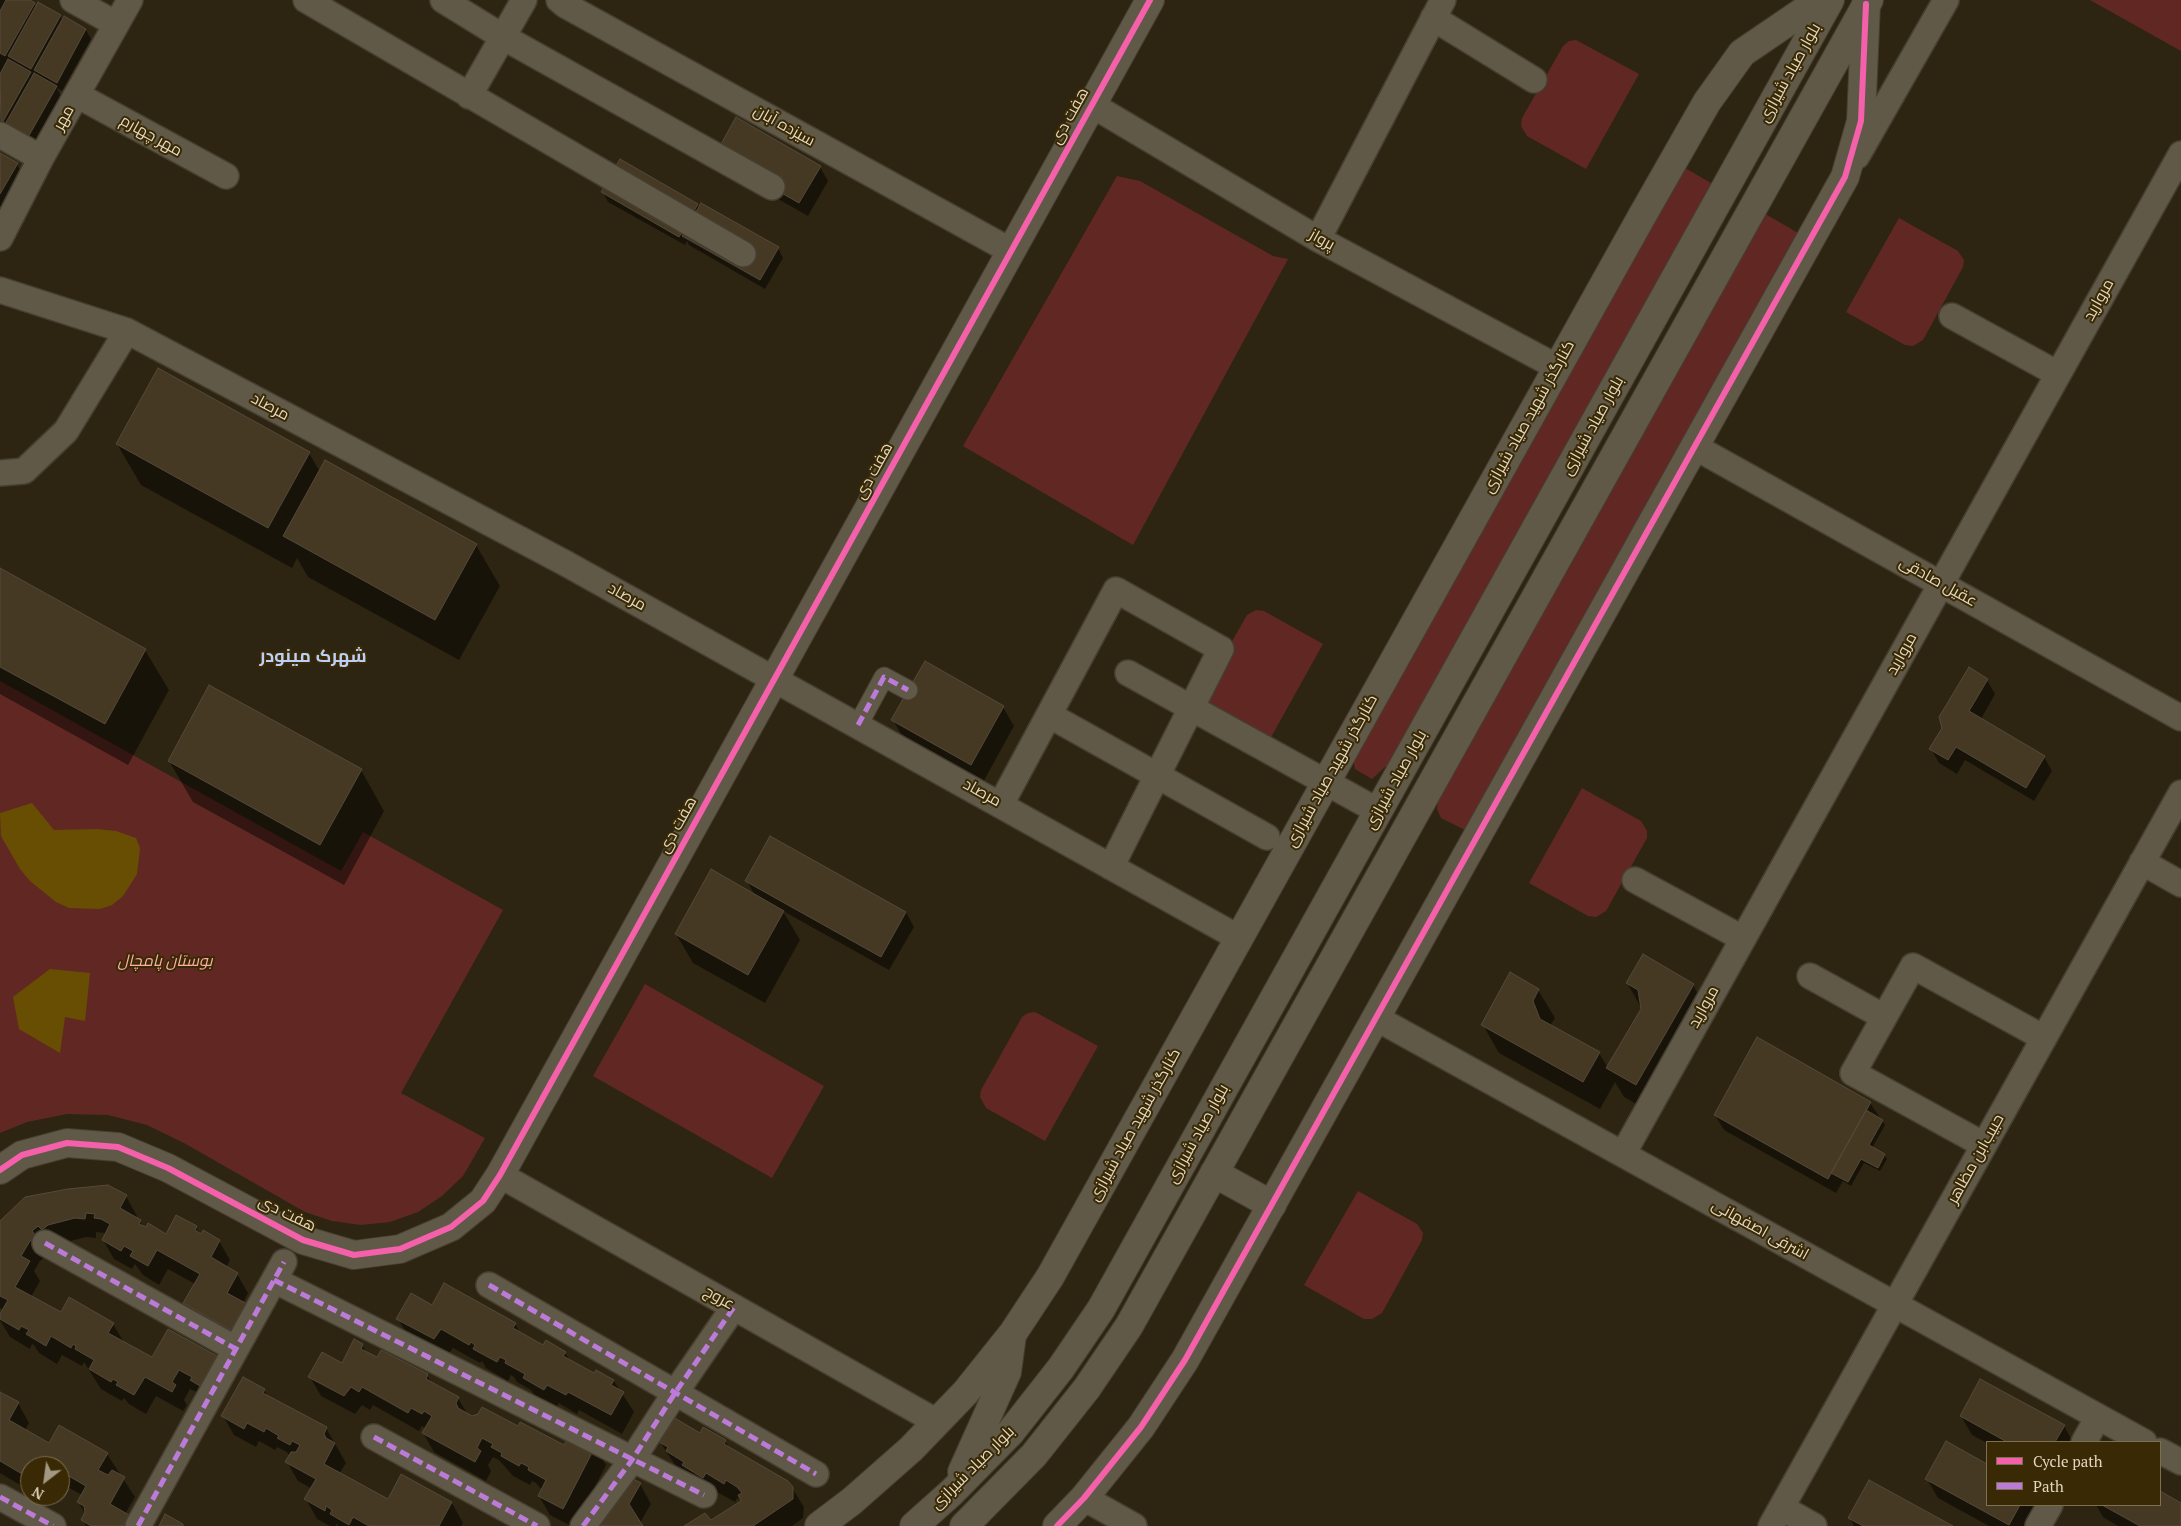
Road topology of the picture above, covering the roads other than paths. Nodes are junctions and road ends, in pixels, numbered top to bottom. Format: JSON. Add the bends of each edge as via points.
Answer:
{"nodes":[{"id":1,"x":73,"y":0,"type":"edge"},
{"id":2,"x":130,"y":0,"type":"edge"},
{"id":3,"x":306,"y":0,"type":"edge"},
{"id":4,"x":443,"y":0,"type":"edge"},
{"id":5,"x":524,"y":0,"type":"edge"},
{"id":6,"x":559,"y":0,"type":"edge"},
{"id":7,"x":1150,"y":0,"type":"edge"},
{"id":8,"x":1820,"y":0,"type":"edge"},
{"id":9,"x":1830,"y":0,"type":"edge"},
{"id":10,"x":1946,"y":0,"type":"edge"},
{"id":11,"x":1867,"y":2,"type":"edge"},
{"id":12,"x":1438,"y":9,"type":"edge"},
{"id":13,"x":116,"y":24,"type":"junction"},
{"id":14,"x":504,"y":36,"type":"junction"},
{"id":15,"x":1534,"y":80,"type":"dead end"},
{"id":16,"x":77,"y":95,"type":"junction"},
{"id":17,"x":469,"y":96,"type":"junction"},
{"id":18,"x":1092,"y":105,"type":"junction"},
{"id":19,"x":0,"y":134,"type":"edge"},
{"id":20,"x":2181,"y":154,"type":"edge"},
{"id":21,"x":41,"y":158,"type":"junction"},
{"id":22,"x":1848,"y":171,"type":"junction"},
{"id":23,"x":226,"y":176,"type":"dead end"},
{"id":24,"x":772,"y":187,"type":"dead end"},
{"id":25,"x":0,"y":238,"type":"edge"},
{"id":26,"x":1318,"y":239,"type":"junction"},
{"id":27,"x":1011,"y":251,"type":"junction"},
{"id":28,"x":743,"y":254,"type":"dead end"},
{"id":29,"x":0,"y":290,"type":"edge"},
{"id":30,"x":1952,"y":316,"type":"dead end"},
{"id":31,"x":127,"y":331,"type":"junction"},
{"id":32,"x":1557,"y":367,"type":"junction"},
{"id":33,"x":2058,"y":374,"type":"junction"},
{"id":34,"x":1695,"y":446,"type":"junction"},
{"id":35,"x":0,"y":473,"type":"edge"},
{"id":36,"x":1941,"y":584,"type":"junction"},
{"id":37,"x":1128,"y":672,"type":"dead end"},
{"id":38,"x":775,"y":678,"type":"junction"},
{"id":39,"x":908,"y":690,"type":"dead end"},
{"id":40,"x":1191,"y":708,"type":"junction"},
{"id":41,"x":1049,"y":715,"type":"junction"},
{"id":42,"x":2181,"y":718,"type":"edge"},
{"id":43,"x":858,"y":725,"type":"junction"},
{"id":44,"x":1157,"y":776,"type":"junction"},
{"id":45,"x":1326,"y":782,"type":"junction"},
{"id":46,"x":2181,"y":793,"type":"edge"},
{"id":47,"x":1001,"y":804,"type":"junction"},
{"id":48,"x":1378,"y":811,"type":"junction"},
{"id":49,"x":1267,"y":837,"type":"dead end"},
{"id":50,"x":2142,"y":862,"type":"junction"},
{"id":51,"x":1111,"y":867,"type":"junction"},
{"id":52,"x":1635,"y":880,"type":"dead end"},
{"id":53,"x":2181,"y":884,"type":"edge"},
{"id":54,"x":1239,"y":938,"type":"junction"},
{"id":55,"x":1742,"y":938,"type":"junction"},
{"id":56,"x":1810,"y":976,"type":"dead end"},
{"id":57,"x":1884,"y":1017,"type":"junction"},
{"id":58,"x":1376,"y":1018,"type":"junction"},
{"id":59,"x":2044,"y":1038,"type":"junction"},
{"id":60,"x":1984,"y":1145,"type":"junction"},
{"id":61,"x":1623,"y":1154,"type":"junction"},
{"id":62,"x":0,"y":1170,"type":"edge"},
{"id":63,"x":1214,"y":1173,"type":"junction"},
{"id":64,"x":500,"y":1175,"type":"junction"},
{"id":65,"x":1272,"y":1205,"type":"junction"},
{"id":66,"x":45,"y":1243,"type":"dead end"},
{"id":67,"x":490,"y":1284,"type":"dead end"},
{"id":68,"x":1895,"y":1305,"type":"junction"},
{"id":69,"x":734,"y":1307,"type":"junction"},
{"id":70,"x":1012,"y":1333,"type":"junction"},
{"id":71,"x":236,"y":1349,"type":"junction"},
{"id":72,"x":675,"y":1393,"type":"junction"},
{"id":73,"x":2098,"y":1417,"type":"junction"},
{"id":74,"x":937,"y":1422,"type":"junction"},
{"id":75,"x":374,"y":1437,"type":"dead end"},
{"id":76,"x":2085,"y":1441,"type":"edge"},
{"id":77,"x":2142,"y":1441,"type":"edge"},
{"id":78,"x":2161,"y":1452,"type":"edge"},
{"id":79,"x":632,"y":1460,"type":"junction"},
{"id":80,"x":2181,"y":1462,"type":"edge"},
{"id":81,"x":816,"y":1474,"type":"dead end"},
{"id":82,"x":952,"y":1492,"type":"junction"},
{"id":83,"x":704,"y":1495,"type":"dead end"},
{"id":84,"x":0,"y":1497,"type":"edge"},
{"id":85,"x":1084,"y":1498,"type":"junction"},
{"id":86,"x":2049,"y":1506,"type":"edge"},
{"id":87,"x":1777,"y":1517,"type":"edge"},
{"id":88,"x":53,"y":1526,"type":"edge"},
{"id":89,"x":138,"y":1526,"type":"edge"},
{"id":90,"x":537,"y":1526,"type":"edge"},
{"id":91,"x":583,"y":1526,"type":"edge"},
{"id":92,"x":819,"y":1526,"type":"edge"},
{"id":93,"x":914,"y":1526,"type":"edge"},
{"id":94,"x":964,"y":1526,"type":"edge"},
{"id":95,"x":1057,"y":1526,"type":"edge"},
{"id":96,"x":1134,"y":1526,"type":"edge"},
{"id":97,"x":1814,"y":1526,"type":"edge"},
{"id":98,"x":2038,"y":1526,"type":"edge"}],
"edges":[{"from":1,"to":13,"type":"street"},
{"from":2,"to":13,"type":"street","name":"مهر"},
{"from":3,"to":17,"type":"street"},
{"from":4,"to":14,"type":"street"},
{"from":5,"to":14,"type":"street"},
{"from":6,"to":27,"type":"street","name":"سیزده آبان"},
{"from":7,"to":18,"type":"main road","name":"هفت دی"},
{"from":8,"to":32,"type":"main road","name":"کنارگذر شهید صیاد شیرازی","via":[[1742,53],[1707,102]]},
{"from":9,"to":48,"type":"main road","name":"بلوار صیاد شیرازی"},
{"from":10,"to":22,"type":"street"},
{"from":11,"to":22,"type":"main road","via":[[1861,121]]},
{"from":11,"to":63,"type":"main road","name":"بلوار صیاد شیرازی"},
{"from":12,"to":15,"type":"street"},
{"from":12,"to":26,"type":"street"},
{"from":13,"to":16,"type":"street","name":"مهر"},
{"from":14,"to":17,"type":"street"},
{"from":14,"to":24,"type":"street"},
{"from":16,"to":21,"type":"street","name":"مهر"},
{"from":16,"to":23,"type":"street","name":"مهر چهارم"},
{"from":17,"to":28,"type":"street"},
{"from":18,"to":26,"type":"street","name":"پرواز"},
{"from":18,"to":27,"type":"main road","name":"هفت دی"},
{"from":19,"to":21,"type":"street"},
{"from":20,"to":33,"type":"street","name":"مروارید"},
{"from":21,"to":25,"type":"street","name":"مهر"},
{"from":22,"to":34,"type":"main road"},
{"from":26,"to":32,"type":"street","name":"پرواز"},
{"from":27,"to":38,"type":"main road","name":"هفت دی"},
{"from":29,"to":31,"type":"street","name":"مرصاد"},
{"from":30,"to":33,"type":"street"},
{"from":31,"to":35,"type":"street","via":[[66,431],[24,471]]},
{"from":31,"to":38,"type":"street","name":"مرصاد"},
{"from":32,"to":45,"type":"main road","name":"کنارگذر شهید صیاد شیرازی"},
{"from":33,"to":36,"type":"street","name":"مروارید"},
{"from":34,"to":36,"type":"street","name":"عقیل صادقی"},
{"from":34,"to":58,"type":"main road"},
{"from":36,"to":42,"type":"street","name":"عقیل صادقی"},
{"from":36,"to":55,"type":"street","name":"مروارید"},
{"from":37,"to":40,"type":"street"},
{"from":38,"to":43,"type":"street","name":"مرصاد"},
{"from":38,"to":64,"type":"main road","name":"هفت دی"},
{"from":39,"to":43,"type":"street","via":[[884,677]]},
{"from":40,"to":41,"type":"street","via":[[1221,649],[1116,590]]},
{"from":40,"to":44,"type":"street"},
{"from":40,"to":45,"type":"street"},
{"from":41,"to":44,"type":"street"},
{"from":41,"to":47,"type":"street"},
{"from":43,"to":47,"type":"street","name":"مرصاد"},
{"from":44,"to":49,"type":"street"},
{"from":44,"to":51,"type":"street"},
{"from":45,"to":48,"type":"street"},
{"from":45,"to":54,"type":"main road","name":"کنارگذر شهید صیاد شیرازی"},
{"from":46,"to":50,"type":"street","name":"حبیب‌ابن مظاهر"},
{"from":47,"to":51,"type":"street","name":"مرصاد"},
{"from":48,"to":82,"type":"main road","name":"بلوار صیاد شیرازی","via":[[1101,1309],[1061,1368],[1010,1433]]},
{"from":50,"to":53,"type":"street"},
{"from":50,"to":59,"type":"street","name":"حبیب‌ابن مظاهر"},
{"from":51,"to":54,"type":"street","name":"مرصاد"},
{"from":52,"to":55,"type":"street"},
{"from":54,"to":70,"type":"main road","name":"کنارگذر شهید صیاد شیرازی","via":[[1050,1277]]},
{"from":55,"to":61,"type":"street","name":"مروارید"},
{"from":56,"to":57,"type":"street"},
{"from":57,"to":59,"type":"street","via":[[1912,966]]},
{"from":57,"to":60,"type":"street","via":[[1853,1073]]},
{"from":58,"to":61,"type":"street","name":"اشرفی اصفهانی"},
{"from":58,"to":65,"type":"main road"},
{"from":59,"to":60,"type":"street","name":"حبیب‌ابن مظاهر"},
{"from":60,"to":68,"type":"street","name":"حبیب‌ابن مظاهر"},
{"from":61,"to":68,"type":"street","name":"اشرفی اصفهانی"},
{"from":62,"to":64,"type":"main road","name":"هفت دی","via":[[22,1155],[67,1143],[118,1148],[168,1168],[303,1240],[354,1255],[400,1249],[451,1227],[483,1201]]},
{"from":63,"to":65,"type":"main road"},
{"from":63,"to":94,"type":"main road","name":"بلوار صیاد شیرازی","via":[[1129,1326],[1088,1388],[1034,1454]]},
{"from":64,"to":69,"type":"street","name":"عروج"},
{"from":65,"to":85,"type":"main road","via":[[1185,1360],[1141,1427]]},
{"from":66,"to":71,"type":"street"},
{"from":67,"to":72,"type":"street"},
{"from":68,"to":73,"type":"street","name":"اشرفی اصفهانی"},
{"from":68,"to":87,"type":"street","name":"حبیب‌ابن مظاهر"},
{"from":69,"to":72,"type":"street"},
{"from":69,"to":74,"type":"street","name":"عروج"},
{"from":70,"to":74,"type":"main road","name":"کنارگذر شهید صیاد شیرازی","via":[[965,1394]]},
{"from":70,"to":82,"type":"main road","via":[[1007,1372]]},
{"from":71,"to":79,"type":"street","via":[[279,1271]]},
{"from":71,"to":89,"type":"street"},
{"from":72,"to":79,"type":"street"},
{"from":72,"to":81,"type":"street"},
{"from":73,"to":76,"type":"street"},
{"from":73,"to":77,"type":"street","name":"اشرفی اصفهانی"},
{"from":74,"to":92,"type":"main road","name":"کنارگذر شهید صیاد شیرازی","via":[[911,1449]]},
{"from":75,"to":90,"type":"street"},
{"from":78,"to":80,"type":"street"},
{"from":79,"to":83,"type":"street"},
{"from":79,"to":91,"type":"street"},
{"from":82,"to":93,"type":"main road","name":"بلوار صیاد شیرازی"},
{"from":84,"to":88,"type":"street"},
{"from":85,"to":95,"type":"main road"},
{"from":85,"to":96,"type":"street"},
{"from":86,"to":98,"type":"street"},
{"from":87,"to":97,"type":"street"}]}
